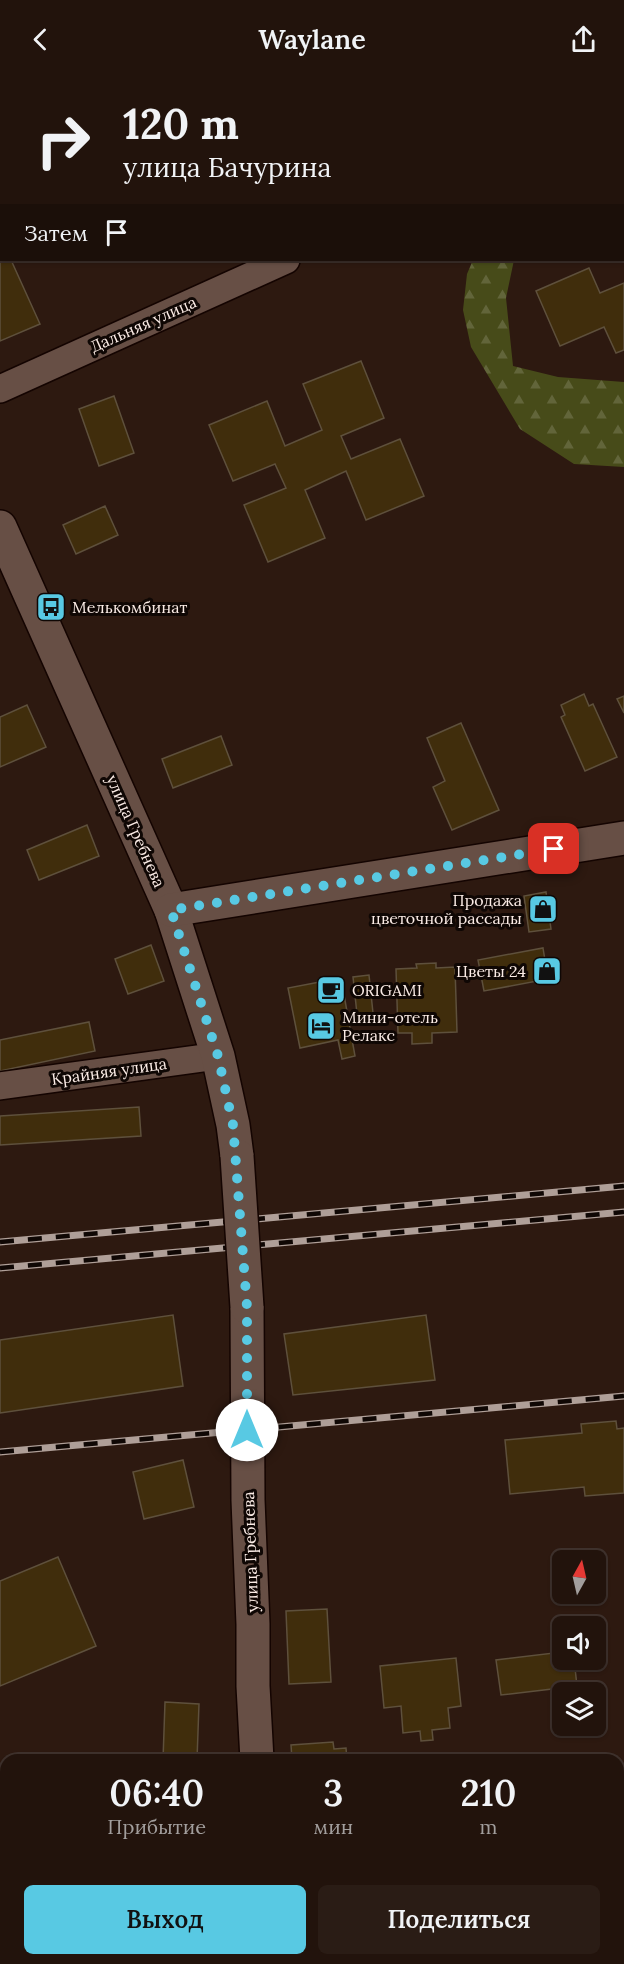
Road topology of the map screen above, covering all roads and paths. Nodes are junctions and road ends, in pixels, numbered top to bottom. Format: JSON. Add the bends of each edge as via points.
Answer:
{"nodes":[{"id":1,"x":284,"y":261,"type":"edge"},
{"id":2,"x":0,"y":389,"type":"edge"},
{"id":3,"x":0,"y":527,"type":"edge"},
{"id":4,"x":624,"y":838,"type":"edge"},
{"id":5,"x":171,"y":910,"type":"junction"},
{"id":6,"x":218,"y":1056,"type":"junction"},
{"id":7,"x":0,"y":1086,"type":"edge"},
{"id":8,"x":257,"y":1754,"type":"edge"}],
"edges":[{"from":1,"to":2,"type":"street","name":"Дальняя улица"},
{"from":3,"to":5,"type":"street","name":"улица Гребнева"},
{"from":4,"to":5,"type":"street"},
{"from":5,"to":6,"type":"street","name":"улица Гребнева"},
{"from":6,"to":7,"type":"street","name":"Крайняя улица"},
{"from":6,"to":8,"type":"street","name":"улица Гребнева","bridge":true,"via":[[237,1156],[247,1307],[248,1500]]}]}
